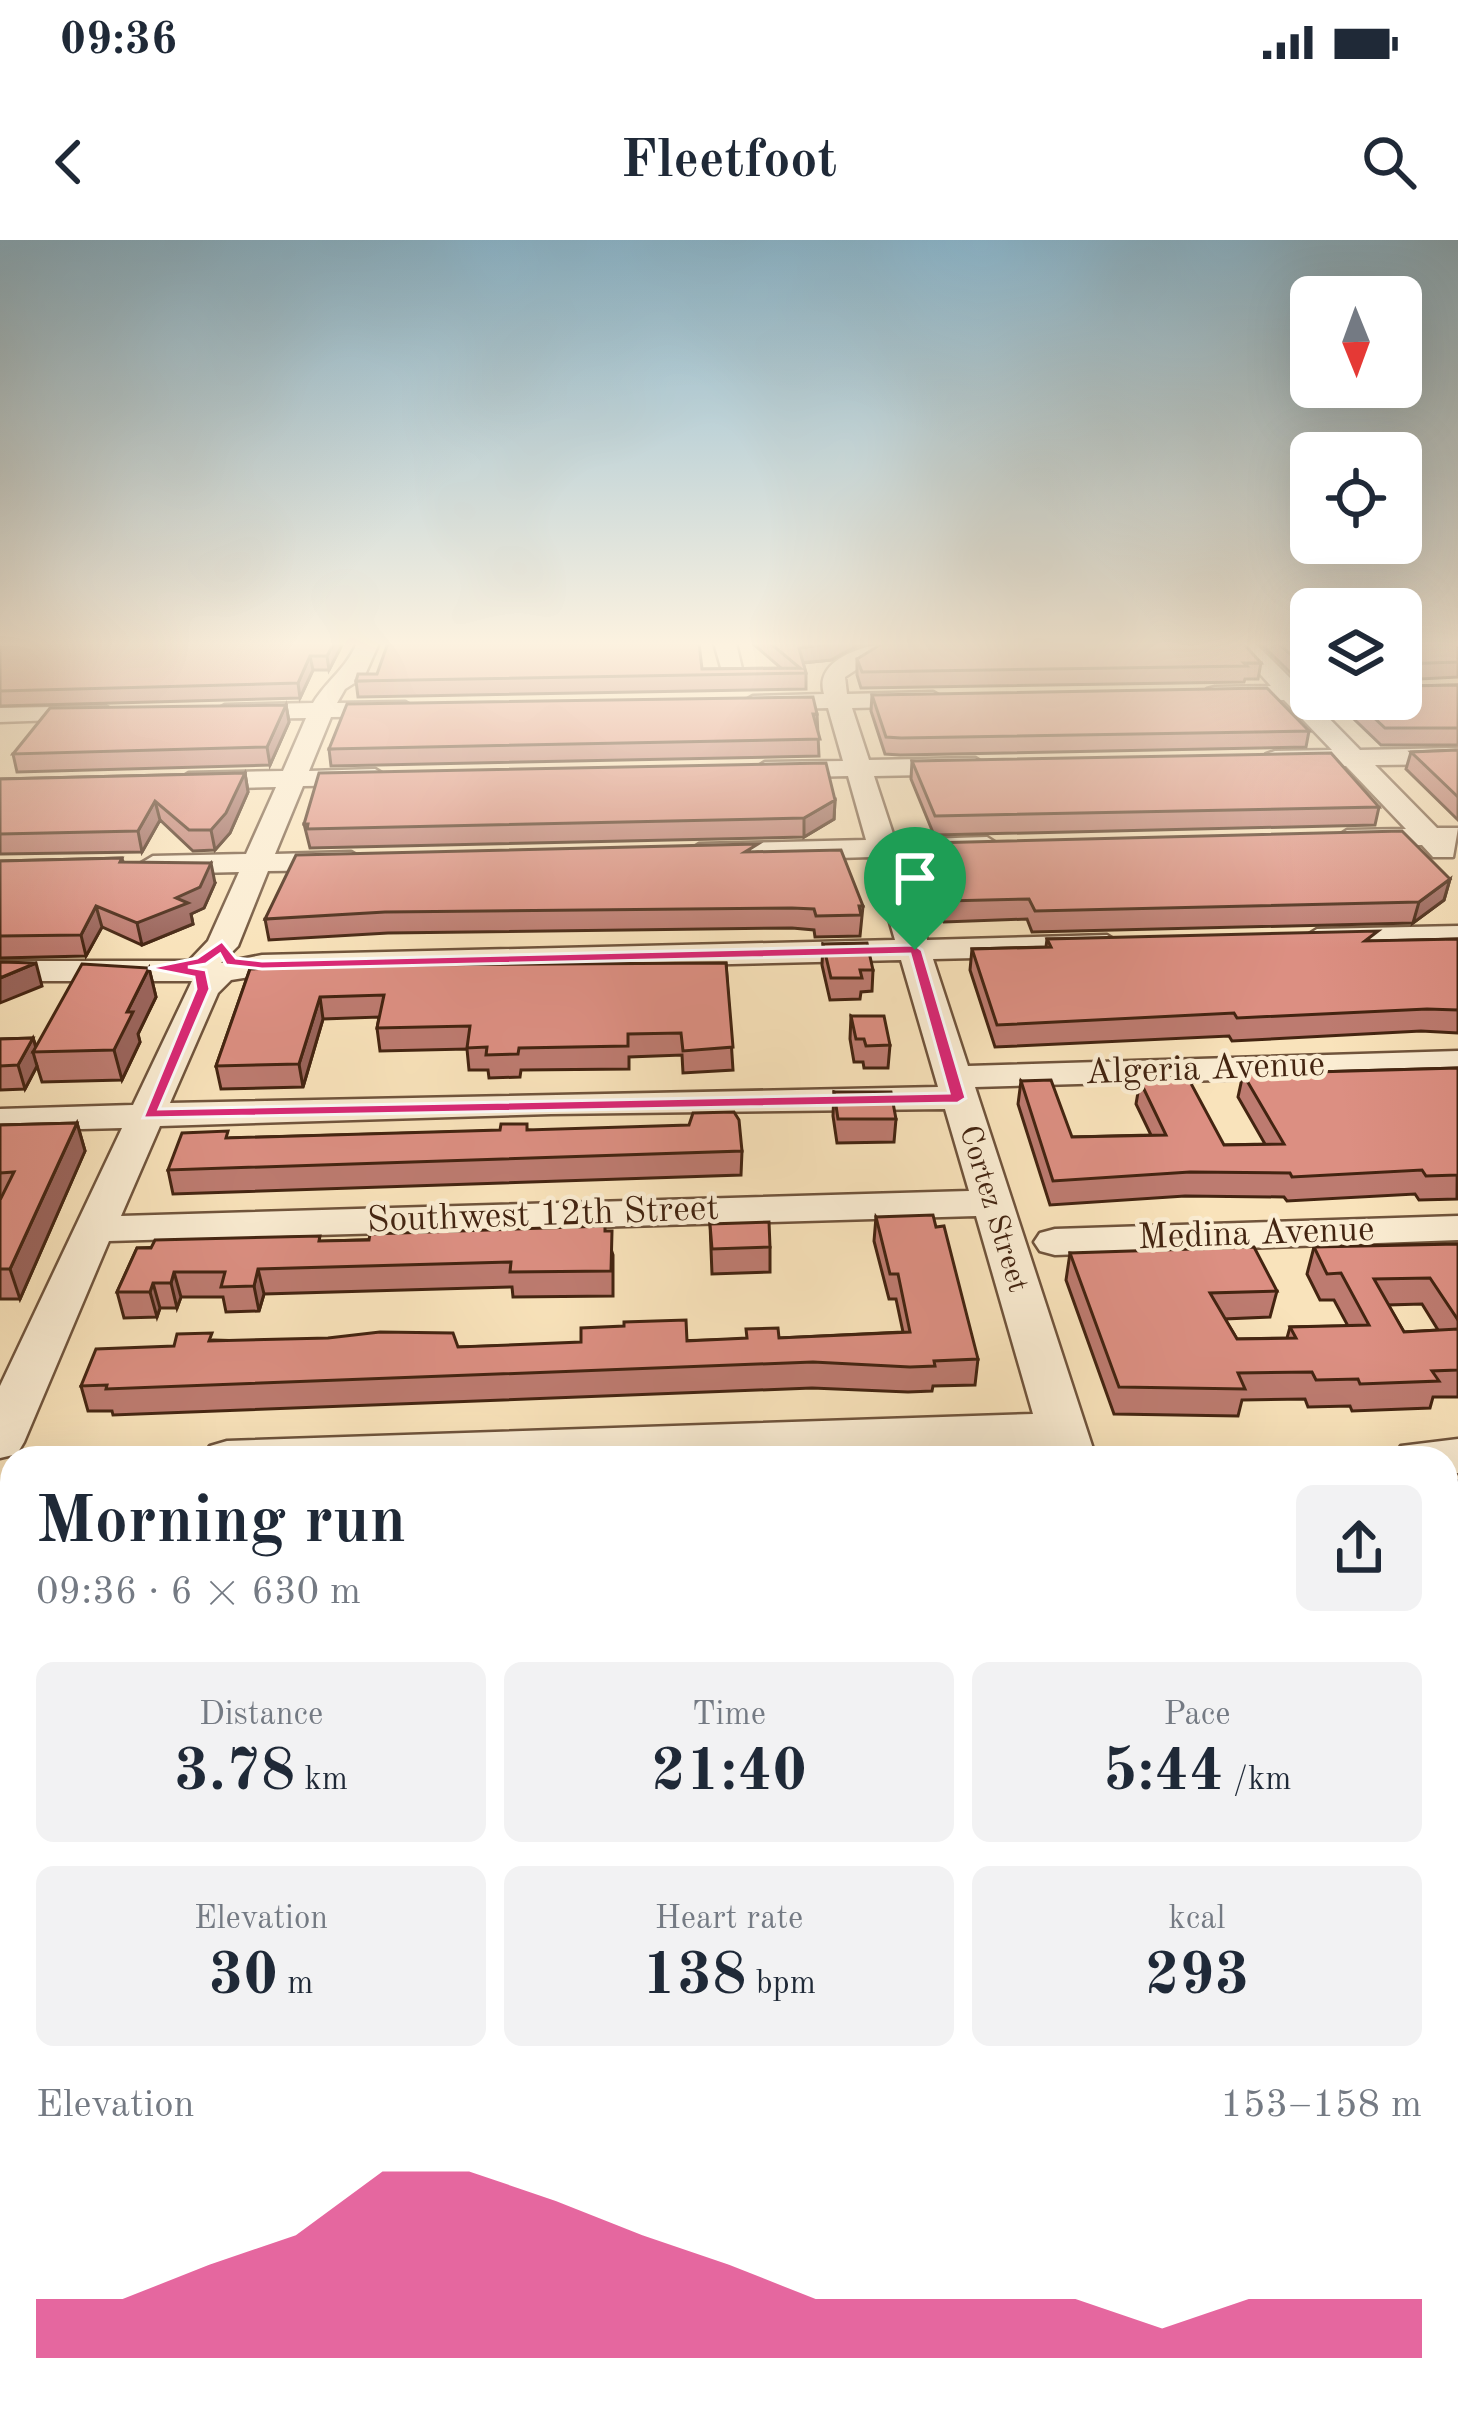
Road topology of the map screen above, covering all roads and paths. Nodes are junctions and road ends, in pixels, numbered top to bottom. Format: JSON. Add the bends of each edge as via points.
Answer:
{"nodes":[{"id":1,"x":308,"y":745,"type":"edge"},
{"id":2,"x":851,"y":745,"type":"edge"},
{"id":3,"x":1343,"y":745,"type":"edge"},
{"id":4,"x":1458,"y":755,"type":"edge"},
{"id":5,"x":1354,"y":758,"type":"junction"},
{"id":6,"x":1258,"y":759,"type":"edge"},
{"id":7,"x":1004,"y":765,"type":"edge"},
{"id":8,"x":860,"y":768,"type":"junction"},
{"id":9,"x":742,"y":770,"type":"edge"},
{"id":10,"x":414,"y":776,"type":"edge"},
{"id":11,"x":294,"y":778,"type":"junction"},
{"id":12,"x":161,"y":781,"type":"edge"},
{"id":13,"x":1444,"y":836,"type":"edge"},
{"id":14,"x":1308,"y":839,"type":"edge"},
{"id":15,"x":1008,"y":846,"type":"edge"},
{"id":16,"x":883,"y":849,"type":"junction"},
{"id":17,"x":662,"y":854,"type":"edge"},
{"id":18,"x":376,"y":861,"type":"edge"},
{"id":19,"x":258,"y":863,"type":"junction"},
{"id":20,"x":117,"y":866,"type":"edge"},
{"id":21,"x":1458,"y":866,"type":"edge"},
{"id":22,"x":1458,"y":936,"type":"edge"},
{"id":23,"x":1295,"y":940,"type":"edge"},
{"id":24,"x":1132,"y":944,"type":"edge"},
{"id":25,"x":915,"y":950,"type":"junction"},
{"id":26,"x":217,"y":967,"type":"junction"},
{"id":27,"x":0,"y":971,"type":"edge"},
{"id":28,"x":1458,"y":1062,"type":"edge"},
{"id":29,"x":955,"y":1087,"type":"junction"},
{"id":30,"x":149,"y":1114,"type":"junction"},
{"id":31,"x":0,"y":1120,"type":"edge"},
{"id":32,"x":991,"y":1202,"type":"junction"},
{"id":33,"x":1458,"y":1228,"type":"edge"},
{"id":34,"x":95,"y":1229,"type":"junction"},
{"id":35,"x":1055,"y":1242,"type":"dead end"},
{"id":36,"x":21,"y":1338,"type":"edge"},
{"id":37,"x":0,"y":1442,"type":"edge"},
{"id":38,"x":1066,"y":1444,"type":"edge"},
{"id":39,"x":946,"y":1446,"type":"edge"}],
"edges":[{"from":1,"to":11,"type":"street"},
{"from":2,"to":8,"type":"street","name":"Cortez Street"},
{"from":3,"to":5,"type":"street"},
{"from":4,"to":5,"type":"street"},
{"from":5,"to":6,"type":"street"},
{"from":5,"to":13,"type":"street"},
{"from":7,"to":8,"type":"street"},
{"from":8,"to":9,"type":"street"},
{"from":8,"to":16,"type":"street","name":"Cortez Street"},
{"from":10,"to":11,"type":"street"},
{"from":11,"to":12,"type":"street"},
{"from":11,"to":19,"type":"street"},
{"from":13,"to":14,"type":"street"},
{"from":13,"to":21,"type":"street"},
{"from":15,"to":16,"type":"street"},
{"from":16,"to":17,"type":"street"},
{"from":16,"to":25,"type":"street","name":"Cortez Street"},
{"from":18,"to":19,"type":"street"},
{"from":19,"to":20,"type":"street"},
{"from":19,"to":26,"type":"street"},
{"from":22,"to":23,"type":"street"},
{"from":24,"to":25,"type":"street"},
{"from":25,"to":26,"type":"street"},
{"from":25,"to":29,"type":"street","name":"Cortez Street"},
{"from":26,"to":27,"type":"street"},
{"from":26,"to":30,"type":"street"},
{"from":28,"to":29,"type":"street","name":"Algeria Avenue"},
{"from":29,"to":30,"type":"street","name":"Algeria Avenue"},
{"from":29,"to":32,"type":"street","name":"Cortez Street"},
{"from":30,"to":31,"type":"street","name":"Algeria Avenue"},
{"from":30,"to":34,"type":"street"},
{"from":32,"to":34,"type":"street","name":"Southwest 12th Street"},
{"from":32,"to":38,"type":"street","name":"Cortez Street"},
{"from":33,"to":35,"type":"street","name":"Medina Avenue"},
{"from":34,"to":36,"type":"street"},
{"from":36,"to":37,"type":"street"},
{"from":38,"to":39,"type":"street"}]}
